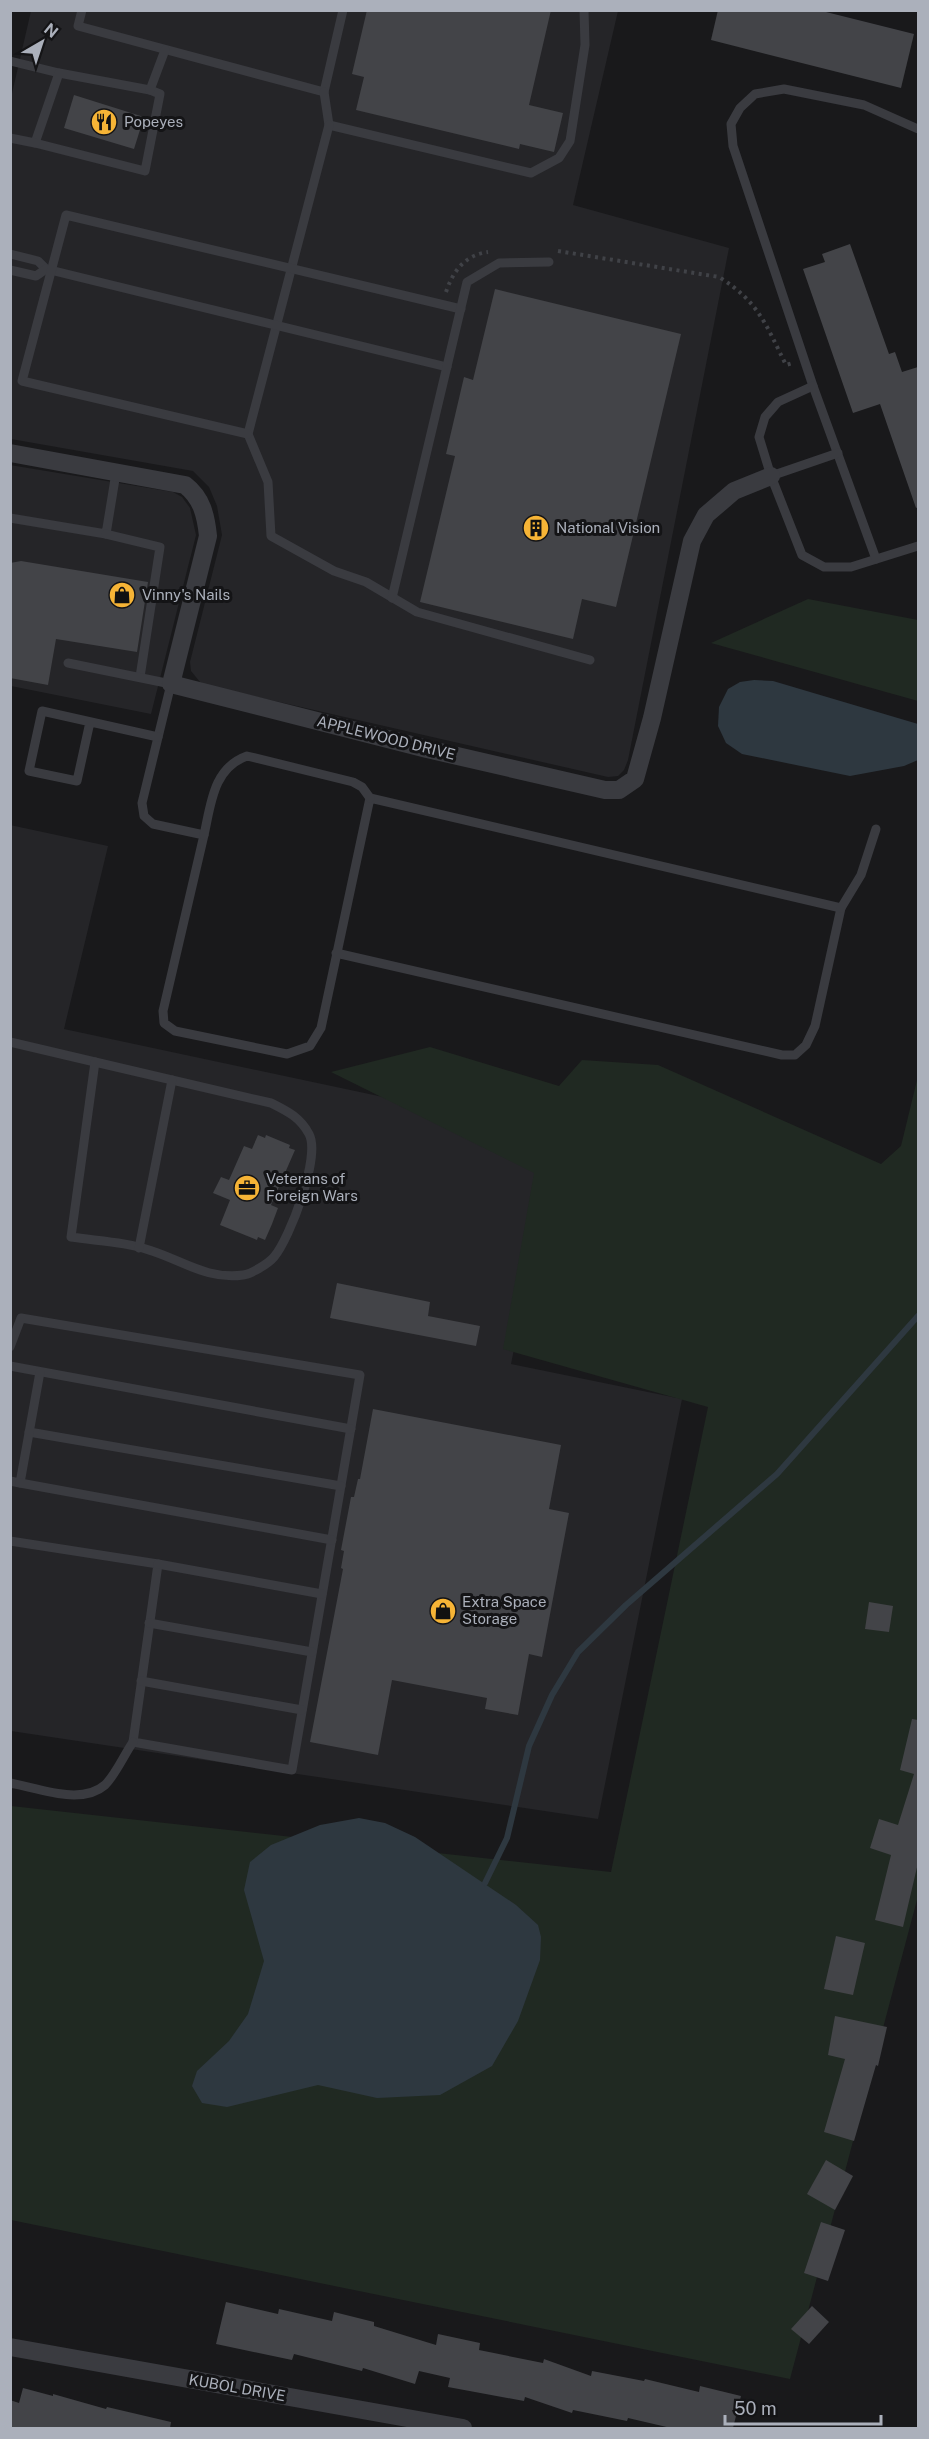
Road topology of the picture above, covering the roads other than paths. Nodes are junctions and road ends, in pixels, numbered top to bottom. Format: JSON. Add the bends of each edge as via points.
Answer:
{"nodes":[{"id":1,"x":82,"y":10,"type":"edge"},
{"id":2,"x":343,"y":10,"type":"edge"},
{"id":3,"x":584,"y":10,"type":"edge"},
{"id":4,"x":165,"y":50,"type":"junction"},
{"id":5,"x":10,"y":61,"type":"edge"},
{"id":6,"x":59,"y":74,"type":"junction"},
{"id":7,"x":150,"y":90,"type":"junction"},
{"id":8,"x":324,"y":92,"type":"junction"},
{"id":9,"x":329,"y":125,"type":"junction"},
{"id":10,"x":918,"y":129,"type":"edge"},
{"id":11,"x":10,"y":138,"type":"edge"},
{"id":12,"x":35,"y":143,"type":"junction"},
{"id":13,"x":10,"y":254,"type":"edge"},
{"id":14,"x":549,"y":262,"type":"dead end"},
{"id":15,"x":291,"y":268,"type":"junction"},
{"id":16,"x":10,"y":270,"type":"edge"},
{"id":17,"x":48,"y":270,"type":"junction"},
{"id":18,"x":461,"y":309,"type":"junction"},
{"id":19,"x":276,"y":327,"type":"junction"},
{"id":20,"x":447,"y":367,"type":"junction"},
{"id":21,"x":813,"y":386,"type":"junction"},
{"id":22,"x":248,"y":434,"type":"junction"},
{"id":23,"x":10,"y":453,"type":"edge"},
{"id":24,"x":837,"y":453,"type":"junction"},
{"id":25,"x":116,"y":473,"type":"junction"},
{"id":26,"x":771,"y":476,"type":"junction"},
{"id":27,"x":10,"y":518,"type":"edge"},
{"id":28,"x":106,"y":534,"type":"junction"},
{"id":29,"x":918,"y":546,"type":"edge"},
{"id":30,"x":876,"y":559,"type":"junction"},
{"id":31,"x":392,"y":598,"type":"junction"},
{"id":32,"x":590,"y":660,"type":"dead end"},
{"id":33,"x":68,"y":663,"type":"dead end"},
{"id":34,"x":140,"y":677,"type":"junction"},
{"id":35,"x":171,"y":684,"type":"junction"},
{"id":36,"x":90,"y":722,"type":"junction"},
{"id":37,"x":158,"y":737,"type":"junction"},
{"id":38,"x":370,"y":798,"type":"junction"},
{"id":39,"x":876,"y":829,"type":"dead end"},
{"id":40,"x":204,"y":835,"type":"junction"},
{"id":41,"x":841,"y":908,"type":"junction"},
{"id":42,"x":336,"y":953,"type":"junction"},
{"id":43,"x":10,"y":1042,"type":"edge"},
{"id":44,"x":95,"y":1062,"type":"junction"},
{"id":45,"x":172,"y":1080,"type":"junction"},
{"id":46,"x":139,"y":1248,"type":"junction"},
{"id":47,"x":10,"y":1347,"type":"edge"},
{"id":48,"x":10,"y":1366,"type":"edge"},
{"id":49,"x":40,"y":1372,"type":"junction"},
{"id":50,"x":351,"y":1429,"type":"junction"},
{"id":51,"x":29,"y":1432,"type":"junction"},
{"id":52,"x":15,"y":1482,"type":"edge"},
{"id":53,"x":341,"y":1486,"type":"junction"},
{"id":54,"x":332,"y":1540,"type":"junction"},
{"id":55,"x":10,"y":1541,"type":"edge"},
{"id":56,"x":158,"y":1564,"type":"junction"},
{"id":57,"x":322,"y":1594,"type":"junction"},
{"id":58,"x":149,"y":1623,"type":"junction"},
{"id":59,"x":312,"y":1652,"type":"junction"},
{"id":60,"x":141,"y":1681,"type":"junction"},
{"id":61,"x":302,"y":1710,"type":"junction"},
{"id":62,"x":133,"y":1742,"type":"junction"},
{"id":63,"x":10,"y":1783,"type":"edge"},
{"id":64,"x":10,"y":2347,"type":"edge"},
{"id":65,"x":463,"y":2428,"type":"edge"}],
"edges":[{"from":1,"to":4,"type":"lane","via":[[78,26]]},
{"from":2,"to":8,"type":"lane"},
{"from":3,"to":9,"type":"lane","via":[[585,45],[570,141],[558,158],[531,173]]},
{"from":4,"to":7,"type":"lane"},
{"from":4,"to":8,"type":"lane"},
{"from":5,"to":6,"type":"lane"},
{"from":6,"to":7,"type":"lane"},
{"from":6,"to":12,"type":"lane"},
{"from":7,"to":12,"type":"lane","via":[[160,94],[145,171]]},
{"from":8,"to":9,"type":"lane"},
{"from":9,"to":15,"type":"lane"},
{"from":10,"to":21,"type":"lane","via":[[864,105],[784,89],[755,94],[731,124],[733,146]]},
{"from":11,"to":12,"type":"lane"},
{"from":13,"to":17,"type":"lane","via":[[38,261]]},
{"from":14,"to":18,"type":"lane","via":[[499,263],[467,282]]},
{"from":15,"to":17,"type":"lane","via":[[66,215]]},
{"from":15,"to":18,"type":"lane"},
{"from":15,"to":19,"type":"lane"},
{"from":16,"to":17,"type":"lane","via":[[36,276]]},
{"from":17,"to":19,"type":"lane"},
{"from":17,"to":22,"type":"lane","via":[[22,381]]},
{"from":18,"to":20,"type":"lane"},
{"from":19,"to":20,"type":"lane"},
{"from":19,"to":22,"type":"lane"},
{"from":20,"to":31,"type":"lane"},
{"from":21,"to":24,"type":"lane"},
{"from":21,"to":26,"type":"lane","via":[[778,402],[765,417],[759,437]]},
{"from":22,"to":31,"type":"lane","via":[[268,482],[271,536]]},
{"from":23,"to":25,"type":"street"},
{"from":24,"to":26,"type":"lane"},
{"from":24,"to":30,"type":"lane"},
{"from":25,"to":28,"type":"lane"},
{"from":25,"to":35,"type":"street","via":[[185,486],[195,492],[206,518],[207,542]]},
{"from":26,"to":30,"type":"lane","via":[[802,555],[824,567],[851,567]]},
{"from":26,"to":35,"type":"street","name":"APPLEWOOD DRIVE","via":[[734,491],[705,515],[692,541],[640,764],[635,779],[619,790],[427,749]]},
{"from":27,"to":28,"type":"lane"},
{"from":28,"to":34,"type":"lane","via":[[160,547]]},
{"from":29,"to":30,"type":"lane"},
{"from":31,"to":32,"type":"lane","via":[[417,612]]},
{"from":33,"to":34,"type":"lane"},
{"from":34,"to":35,"type":"lane"},
{"from":35,"to":37,"type":"lane"},
{"from":36,"to":36,"type":"lane","via":[[42,711],[29,771],[77,781]]},
{"from":36,"to":37,"type":"lane"},
{"from":37,"to":40,"type":"lane","via":[[142,804],[144,816],[153,824]]},
{"from":38,"to":40,"type":"lane","via":[[352,782],[246,756],[224,771],[214,790]]},
{"from":38,"to":41,"type":"lane"},
{"from":38,"to":42,"type":"lane"},
{"from":39,"to":41,"type":"lane","via":[[861,875]]},
{"from":40,"to":42,"type":"lane","via":[[163,1011],[164,1023],[175,1031],[287,1054],[309,1046],[321,1028]]},
{"from":41,"to":42,"type":"lane","via":[[815,1026],[806,1045],[795,1055]]},
{"from":43,"to":44,"type":"lane"},
{"from":44,"to":45,"type":"lane"},
{"from":44,"to":46,"type":"lane","via":[[71,1237]]},
{"from":45,"to":46,"type":"lane"},
{"from":45,"to":46,"type":"lane","via":[[271,1103],[297,1117],[310,1136],[312,1166],[298,1211],[274,1258],[246,1275],[222,1276],[193,1269]]},
{"from":47,"to":50,"type":"lane","via":[[21,1318],[360,1375]]},
{"from":48,"to":49,"type":"lane"},
{"from":49,"to":50,"type":"lane"},
{"from":49,"to":51,"type":"lane"},
{"from":50,"to":53,"type":"lane"},
{"from":51,"to":52,"type":"lane"},
{"from":51,"to":53,"type":"lane"},
{"from":52,"to":54,"type":"lane"},
{"from":53,"to":54,"type":"lane"},
{"from":54,"to":57,"type":"lane"},
{"from":55,"to":56,"type":"lane"},
{"from":56,"to":57,"type":"lane"},
{"from":56,"to":58,"type":"lane"},
{"from":57,"to":59,"type":"lane"},
{"from":58,"to":59,"type":"lane"},
{"from":58,"to":60,"type":"lane"},
{"from":59,"to":61,"type":"lane"},
{"from":60,"to":61,"type":"lane"},
{"from":60,"to":62,"type":"lane"},
{"from":61,"to":62,"type":"lane","via":[[292,1770]]},
{"from":62,"to":63,"type":"lane","via":[[106,1784],[95,1791],[70,1795]]},
{"from":64,"to":65,"type":"street","name":"KUBOL DRIVE"}]}
